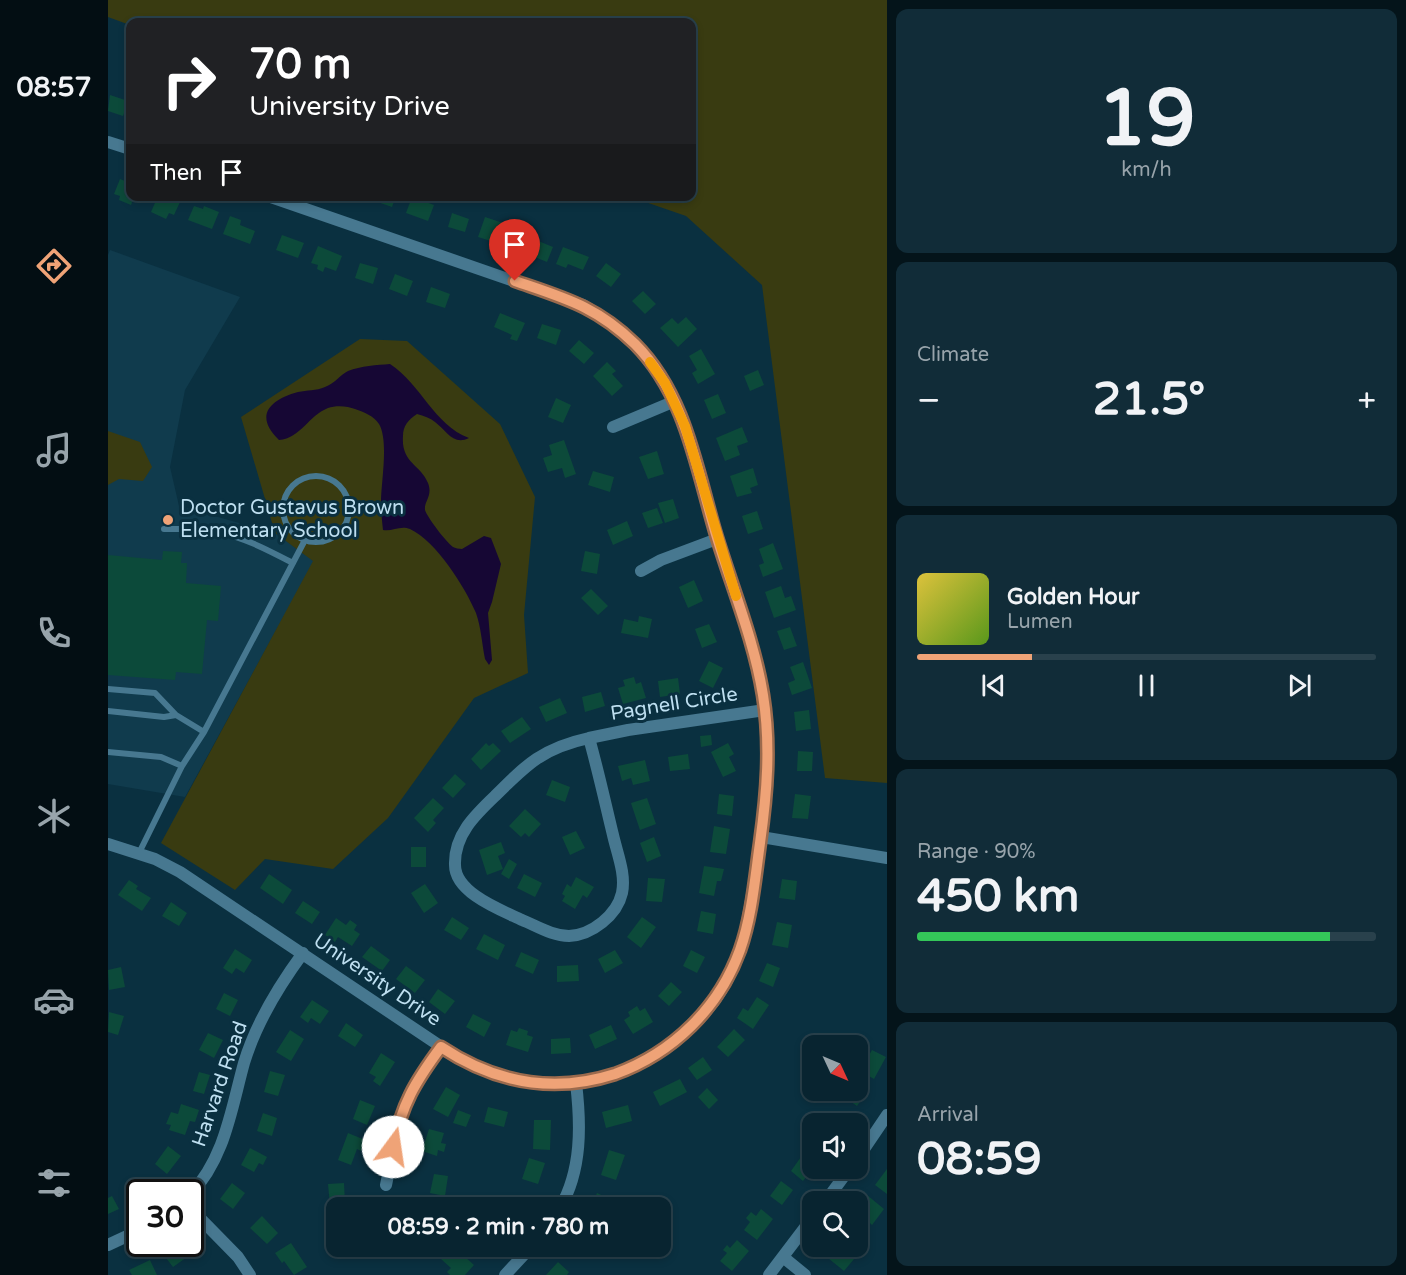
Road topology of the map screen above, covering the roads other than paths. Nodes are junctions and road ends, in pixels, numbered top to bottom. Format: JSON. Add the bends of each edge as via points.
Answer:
{"nodes":[{"id":1,"x":108,"y":142,"type":"edge"},
{"id":2,"x":126,"y":148,"type":"edge"},
{"id":3,"x":282,"y":201,"type":"edge"},
{"id":4,"x":675,"y":401,"type":"junction"},
{"id":5,"x":613,"y":427,"type":"dead end"},
{"id":6,"x":164,"y":529,"type":"dead end"},
{"id":7,"x":717,"y":539,"type":"junction"},
{"id":8,"x":305,"y":540,"type":"junction"},
{"id":9,"x":293,"y":563,"type":"junction"},
{"id":10,"x":641,"y":571,"type":"dead end"},
{"id":11,"x":108,"y":689,"type":"edge"},
{"id":12,"x":765,"y":710,"type":"junction"},
{"id":13,"x":108,"y":711,"type":"edge"},
{"id":14,"x":176,"y":715,"type":"junction"},
{"id":15,"x":204,"y":732,"type":"junction"},
{"id":16,"x":589,"y":738,"type":"junction"},
{"id":17,"x":108,"y":752,"type":"edge"},
{"id":18,"x":182,"y":766,"type":"junction"},
{"id":19,"x":761,"y":837,"type":"junction"},
{"id":20,"x":108,"y":844,"type":"edge"},
{"id":21,"x":139,"y":853,"type":"junction"},
{"id":22,"x":887,"y":858,"type":"edge"},
{"id":23,"x":303,"y":953,"type":"junction"},
{"id":24,"x":441,"y":1047,"type":"junction"},
{"id":25,"x":576,"y":1083,"type":"junction"},
{"id":26,"x":887,"y":1115,"type":"edge"},
{"id":27,"x":868,"y":1143,"type":"edge"},
{"id":28,"x":203,"y":1179,"type":"edge"},
{"id":29,"x":386,"y":1185,"type":"dead end"},
{"id":30,"x":564,"y":1197,"type":"edge"},
{"id":31,"x":204,"y":1222,"type":"edge"},
{"id":32,"x":802,"y":1232,"type":"edge"},
{"id":33,"x":126,"y":1237,"type":"edge"},
{"id":34,"x":108,"y":1245,"type":"edge"},
{"id":35,"x":522,"y":1257,"type":"edge"},
{"id":36,"x":783,"y":1257,"type":"junction"},
{"id":37,"x":250,"y":1275,"type":"edge"},
{"id":38,"x":506,"y":1275,"type":"edge"},
{"id":39,"x":769,"y":1275,"type":"edge"},
{"id":40,"x":805,"y":1275,"type":"edge"}],
"edges":[{"from":1,"to":2,"type":"street"},
{"from":3,"to":4,"type":"street","name":"University Drive","via":[[583,305],[635,345]]},
{"from":4,"to":5,"type":"street"},
{"from":4,"to":7,"type":"street","name":"University Drive"},
{"from":6,"to":9,"type":"lane","via":[[225,533]]},
{"from":7,"to":10,"type":"street"},
{"from":7,"to":12,"type":"street","name":"University Drive","via":[[747,632]]},
{"from":8,"to":8,"type":"lane","via":[[326,540],[339,532],[347,520],[347,498],[339,485],[327,477],[305,477],[292,485],[284,497],[287,526]]},
{"from":8,"to":9,"type":"lane"},
{"from":9,"to":15,"type":"lane"},
{"from":11,"to":14,"type":"lane","via":[[155,693]]},
{"from":12,"to":16,"type":"street","name":"Pagnell Circle"},
{"from":12,"to":19,"type":"street","name":"University Drive","via":[[767,783]]},
{"from":13,"to":14,"type":"lane"},
{"from":14,"to":15,"type":"lane"},
{"from":15,"to":18,"type":"lane"},
{"from":16,"to":16,"type":"street","name":"Pagnell Circle","via":[[621,869],[622,892],[617,908],[581,933],[550,933],[474,894],[456,872],[456,848],[472,820],[524,768],[552,749]]},
{"from":17,"to":18,"type":"lane","via":[[161,757]]},
{"from":18,"to":21,"type":"lane"},
{"from":19,"to":22,"type":"street"},
{"from":19,"to":25,"type":"street","name":"University Drive","via":[[741,948],[712,1003],[663,1050],[623,1071]]},
{"from":20,"to":21,"type":"street","name":"University Drive"},
{"from":21,"to":23,"type":"street","name":"University Drive","via":[[180,872]]},
{"from":23,"to":24,"type":"street","name":"University Drive"},
{"from":23,"to":28,"type":"street","name":"Harvard Road","via":[[265,1014],[245,1062],[220,1150]]},
{"from":24,"to":25,"type":"street","name":"University Drive","via":[[510,1080]]},
{"from":24,"to":29,"type":"street","via":[[409,1095]]},
{"from":25,"to":30,"type":"street","via":[[578,1149]]},
{"from":26,"to":27,"type":"street"},
{"from":31,"to":37,"type":"street"},
{"from":32,"to":36,"type":"street"},
{"from":33,"to":34,"type":"street"},
{"from":35,"to":38,"type":"street"},
{"from":36,"to":39,"type":"street"},
{"from":36,"to":40,"type":"street"}]}
